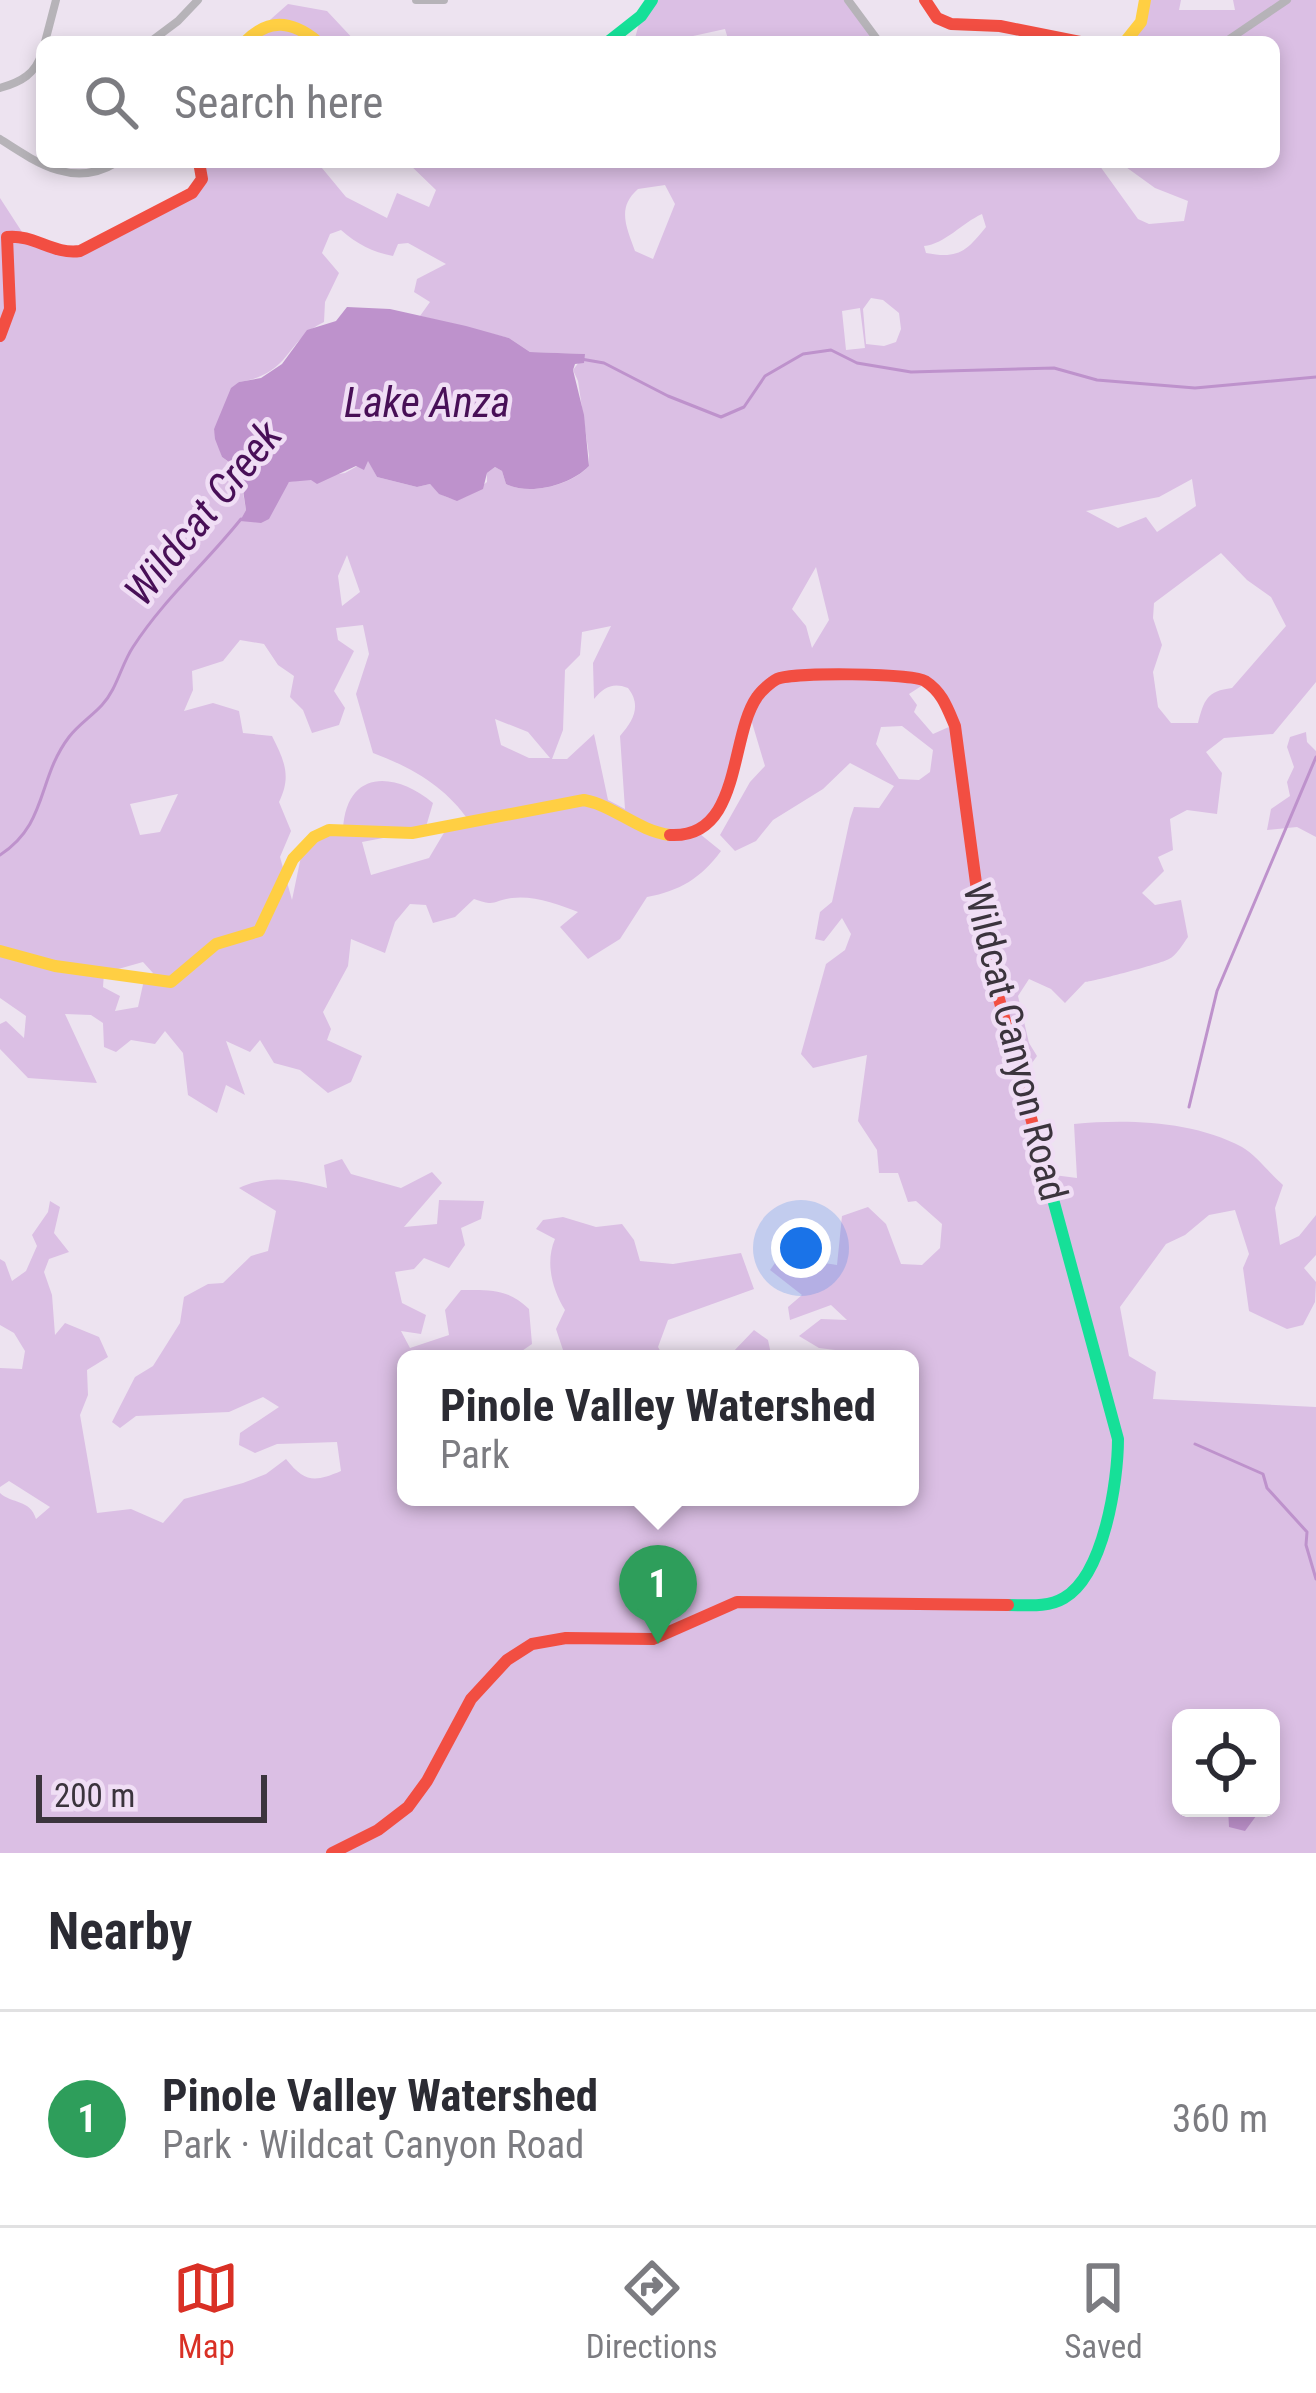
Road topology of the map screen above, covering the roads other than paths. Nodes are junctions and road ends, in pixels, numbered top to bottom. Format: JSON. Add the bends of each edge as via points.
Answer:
{"nodes":[{"id":1,"x":56,"y":0,"type":"edge"},
{"id":2,"x":198,"y":0,"type":"edge"},
{"id":3,"x":416,"y":0,"type":"edge"},
{"id":4,"x":444,"y":0,"type":"edge"},
{"id":5,"x":652,"y":0,"type":"edge"},
{"id":6,"x":848,"y":0,"type":"edge"},
{"id":7,"x":925,"y":0,"type":"edge"},
{"id":8,"x":1145,"y":0,"type":"edge"},
{"id":9,"x":1287,"y":0,"type":"edge"},
{"id":10,"x":47,"y":36,"type":"edge"},
{"id":11,"x":158,"y":36,"type":"edge"},
{"id":12,"x":252,"y":36,"type":"edge"},
{"id":13,"x":311,"y":36,"type":"edge"},
{"id":14,"x":616,"y":36,"type":"edge"},
{"id":15,"x":875,"y":36,"type":"edge"},
{"id":16,"x":1050,"y":36,"type":"edge"},
{"id":17,"x":1130,"y":36,"type":"edge"},
{"id":18,"x":1235,"y":36,"type":"edge"},
{"id":19,"x":36,"y":66,"type":"edge"},
{"id":20,"x":0,"y":88,"type":"edge"},
{"id":21,"x":0,"y":139,"type":"edge"},
{"id":22,"x":36,"y":159,"type":"edge"},
{"id":23,"x":53,"y":168,"type":"edge"},
{"id":24,"x":106,"y":168,"type":"edge"},
{"id":25,"x":201,"y":168,"type":"edge"},
{"id":26,"x":0,"y":336,"type":"edge"},
{"id":27,"x":0,"y":951,"type":"edge"},
{"id":28,"x":332,"y":1853,"type":"edge"}],
"edges":[{"from":1,"to":10,"type":"street"},
{"from":2,"to":11,"type":"street"},
{"from":3,"to":4,"type":"street"},
{"from":5,"to":14,"type":"street"},
{"from":6,"to":15,"type":"street"},
{"from":7,"to":16,"type":"street","via":[[951,24]]},
{"from":8,"to":17,"type":"street"},
{"from":9,"to":18,"type":"street"},
{"from":12,"to":13,"type":"street","via":[[282,22]]},
{"from":19,"to":20,"type":"street"},
{"from":21,"to":22,"type":"street"},
{"from":23,"to":24,"type":"street"},
{"from":25,"to":26,"type":"street","via":[[192,193],[84,251],[8,237],[2,256],[11,308]]},
{"from":27,"to":28,"type":"street","name":"Wildcat Canyon Road","via":[[171,982],[216,944],[259,932],[296,851],[329,830],[412,833],[584,800],[679,836],[718,811],[755,699],[784,676],[920,677],[951,712],[984,943],[1118,1439],[1116,1484],[1084,1576],[1067,1597],[1045,1605],[737,1602],[652,1639],[567,1637],[526,1647],[460,1716],[403,1812]]}]}
